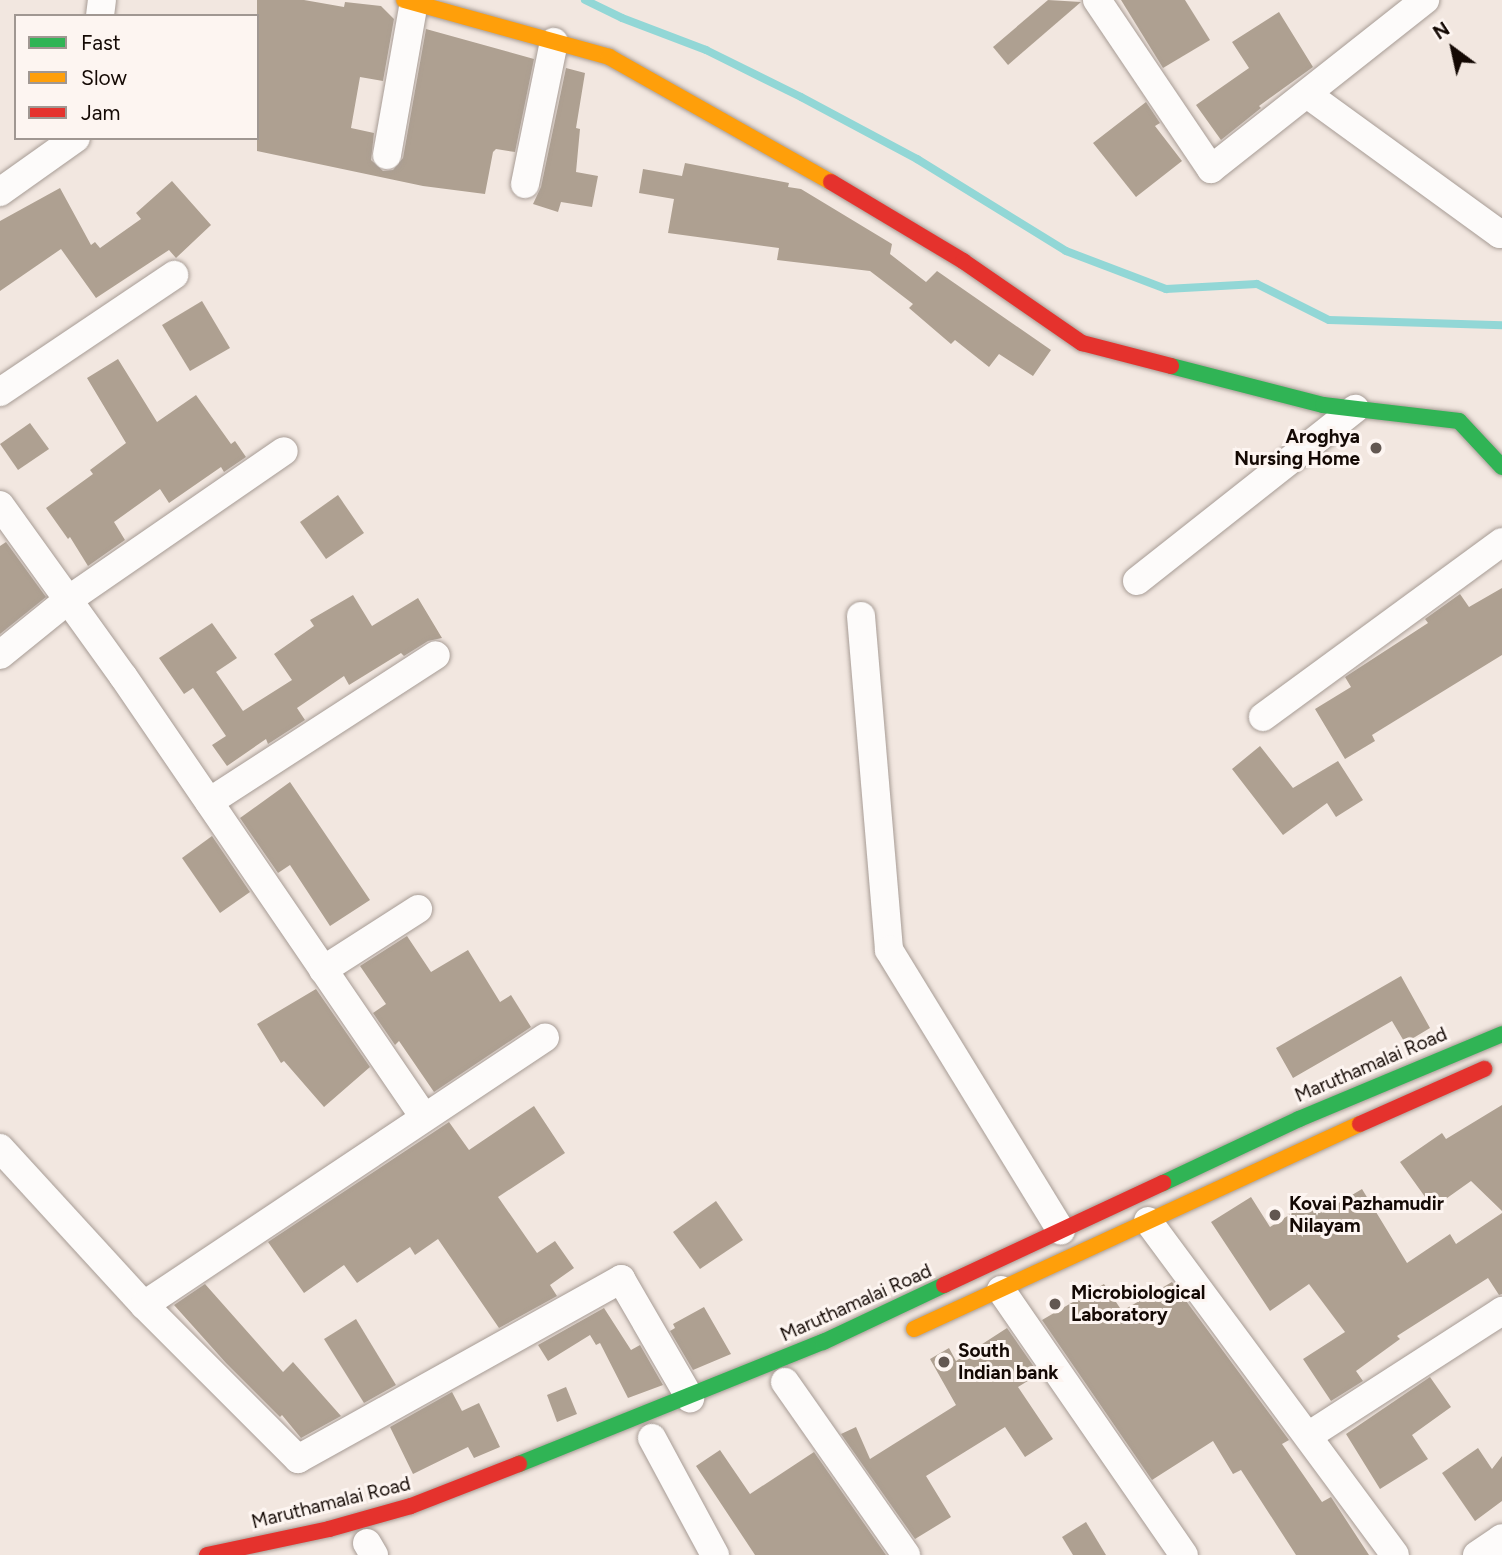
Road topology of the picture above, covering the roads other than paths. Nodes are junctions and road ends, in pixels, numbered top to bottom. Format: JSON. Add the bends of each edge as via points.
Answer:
{"nodes":[{"id":1,"x":1097,"y":0,"type":"edge"},
{"id":2,"x":1426,"y":0,"type":"edge"},
{"id":3,"x":409,"y":1,"type":"edge"},
{"id":4,"x":554,"y":42,"type":"junction"},
{"id":5,"x":1307,"y":94,"type":"junction"},
{"id":6,"x":73,"y":140,"type":"edge"},
{"id":7,"x":387,"y":155,"type":"dead end"},
{"id":8,"x":525,"y":184,"type":"dead end"},
{"id":9,"x":0,"y":192,"type":"edge"},
{"id":10,"x":1502,"y":232,"type":"edge"},
{"id":11,"x":174,"y":275,"type":"dead end"},
{"id":12,"x":0,"y":392,"type":"edge"},
{"id":13,"x":1355,"y":409,"type":"junction"},
{"id":14,"x":284,"y":452,"type":"dead end"},
{"id":15,"x":1502,"y":467,"type":"edge"},
{"id":16,"x":0,"y":505,"type":"edge"},
{"id":17,"x":1502,"y":542,"type":"edge"},
{"id":18,"x":1137,"y":581,"type":"dead end"},
{"id":19,"x":68,"y":600,"type":"junction"},
{"id":20,"x":861,"y":616,"type":"dead end"},
{"id":21,"x":0,"y":655,"type":"edge"},
{"id":22,"x":436,"y":655,"type":"dead end"},
{"id":23,"x":1262,"y":717,"type":"dead end"},
{"id":24,"x":209,"y":803,"type":"junction"},
{"id":25,"x":418,"y":909,"type":"dead end"},
{"id":26,"x":323,"y":970,"type":"junction"},
{"id":27,"x":1502,"y":1034,"type":"edge"},
{"id":28,"x":545,"y":1038,"type":"dead end"},
{"id":29,"x":1498,"y":1071,"type":"edge"},
{"id":30,"x":424,"y":1117,"type":"junction"},
{"id":31,"x":0,"y":1148,"type":"edge"},
{"id":32,"x":1148,"y":1221,"type":"junction"},
{"id":33,"x":1061,"y":1231,"type":"junction"},
{"id":34,"x":1001,"y":1290,"type":"junction"},
{"id":35,"x":144,"y":1305,"type":"junction"},
{"id":36,"x":1502,"y":1311,"type":"edge"},
{"id":37,"x":899,"y":1336,"type":"dead end"},
{"id":38,"x":785,"y":1382,"type":"dead end"},
{"id":39,"x":690,"y":1398,"type":"junction"},
{"id":40,"x":654,"y":1436,"type":"dead end"},
{"id":41,"x":1308,"y":1436,"type":"junction"},
{"id":42,"x":1502,"y":1538,"type":"edge"},
{"id":43,"x":207,"y":1555,"type":"edge"},
{"id":44,"x":715,"y":1555,"type":"edge"},
{"id":45,"x":906,"y":1555,"type":"edge"},
{"id":46,"x":1184,"y":1555,"type":"edge"},
{"id":47,"x":1395,"y":1555,"type":"edge"},
{"id":48,"x":1477,"y":1555,"type":"edge"}],
"edges":[{"from":1,"to":5,"type":"street","via":[[1211,169]]},
{"from":2,"to":5,"type":"street"},
{"from":3,"to":4,"type":"main road"},
{"from":3,"to":7,"type":"street"},
{"from":4,"to":8,"type":"street"},
{"from":4,"to":13,"type":"main road","via":[[608,57],[780,151],[963,261],[1082,343],[1323,405]]},
{"from":5,"to":10,"type":"street"},
{"from":6,"to":9,"type":"street"},
{"from":11,"to":12,"type":"street"},
{"from":13,"to":15,"type":"main road","via":[[1459,421]]},
{"from":13,"to":18,"type":"street"},
{"from":14,"to":19,"type":"street"},
{"from":16,"to":19,"type":"street"},
{"from":17,"to":23,"type":"street"},
{"from":19,"to":21,"type":"street"},
{"from":19,"to":24,"type":"street"},
{"from":20,"to":33,"type":"street","via":[[889,950]]},
{"from":22,"to":24,"type":"street"},
{"from":24,"to":26,"type":"street"},
{"from":25,"to":26,"type":"street"},
{"from":26,"to":30,"type":"street"},
{"from":27,"to":33,"type":"main road","name":"Maruthamalai Road","via":[[1298,1119]]},
{"from":28,"to":30,"type":"street"},
{"from":29,"to":32,"type":"main road","via":[[1306,1147]]},
{"from":30,"to":35,"type":"street"},
{"from":31,"to":35,"type":"street"},
{"from":32,"to":34,"type":"main road"},
{"from":32,"to":41,"type":"street"},
{"from":33,"to":39,"type":"main road","name":"Maruthamalai Road","via":[[823,1342]]},
{"from":34,"to":37,"type":"main road"},
{"from":34,"to":46,"type":"street"},
{"from":35,"to":39,"type":"street","via":[[298,1459],[621,1279]]},
{"from":36,"to":41,"type":"street"},
{"from":38,"to":45,"type":"street"},
{"from":39,"to":43,"type":"main road","name":"Maruthamalai Road","via":[[411,1506]]},
{"from":40,"to":44,"type":"street"},
{"from":41,"to":47,"type":"street"},
{"from":42,"to":48,"type":"street"}]}
